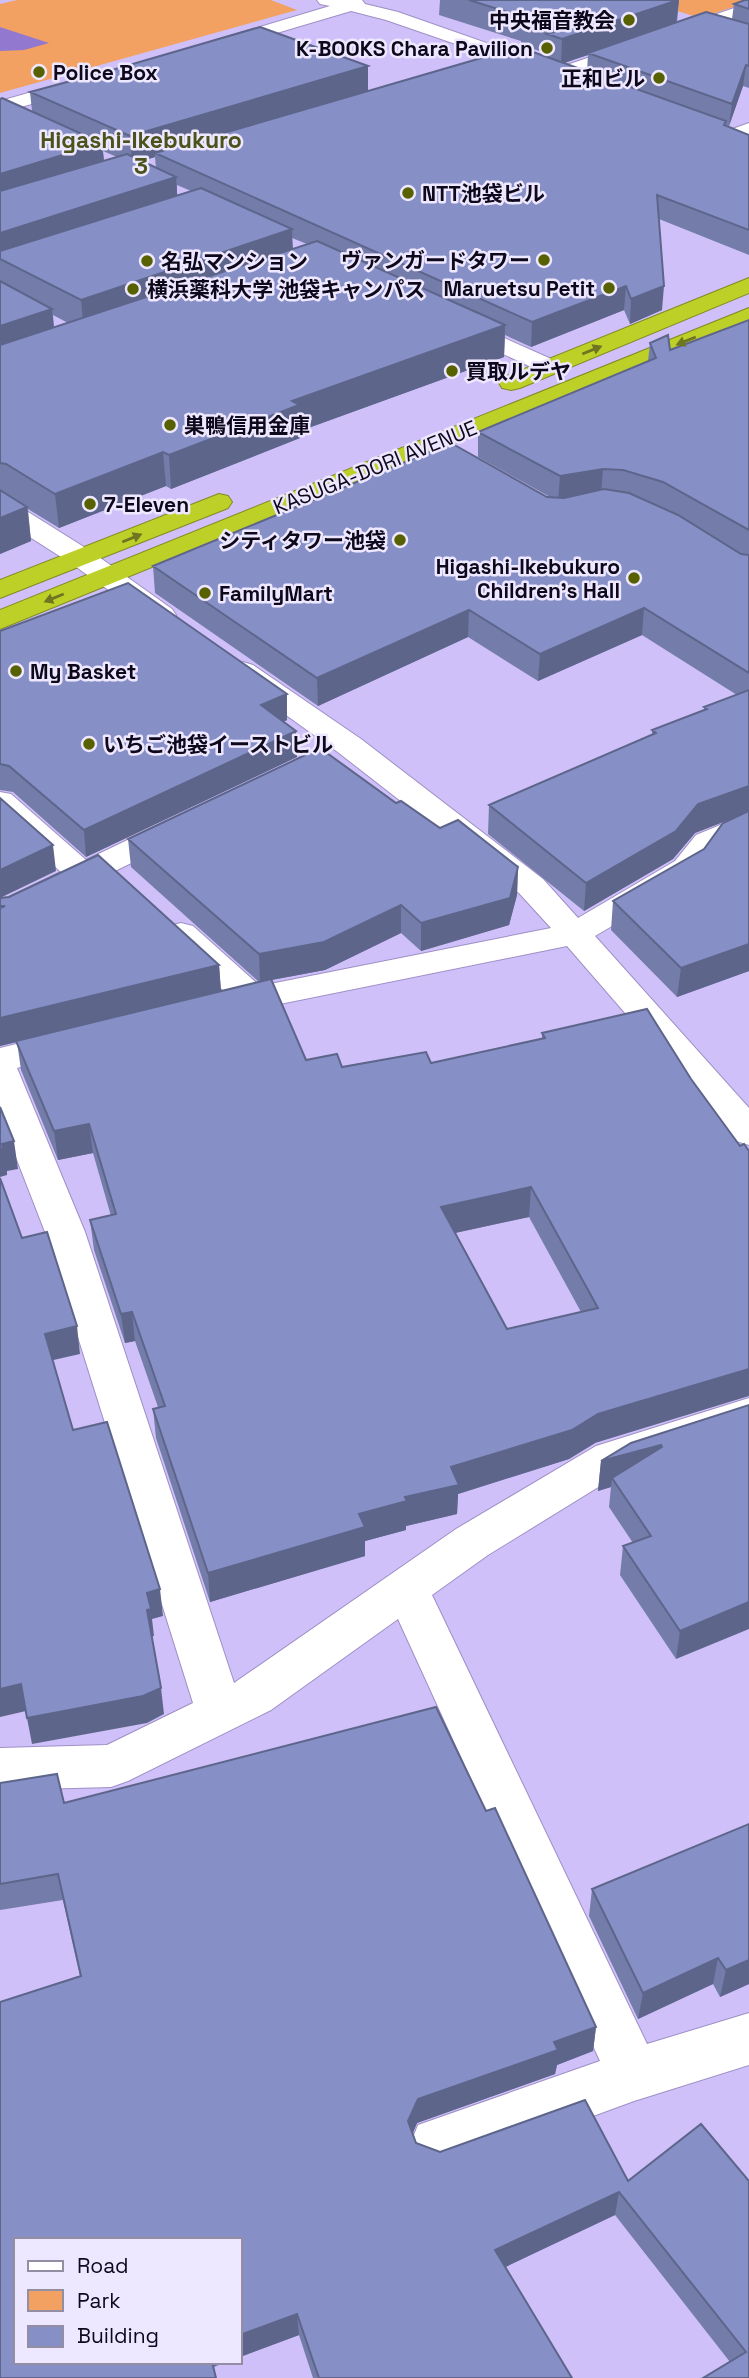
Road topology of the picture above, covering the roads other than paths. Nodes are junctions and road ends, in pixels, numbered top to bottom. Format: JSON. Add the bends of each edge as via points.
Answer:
{"nodes":[{"id":1,"x":326,"y":0,"type":"edge"},
{"id":2,"x":351,"y":2,"type":"edge"},
{"id":3,"x":749,"y":8,"type":"edge"},
{"id":4,"x":674,"y":15,"type":"edge"},
{"id":5,"x":702,"y":24,"type":"junction"},
{"id":6,"x":728,"y":32,"type":"edge"},
{"id":7,"x":204,"y":49,"type":"edge"},
{"id":8,"x":514,"y":57,"type":"junction"},
{"id":9,"x":481,"y":68,"type":"edge"},
{"id":10,"x":560,"y":74,"type":"junction"},
{"id":11,"x":99,"y":79,"type":"edge"},
{"id":12,"x":584,"y":82,"type":"edge"},
{"id":13,"x":0,"y":107,"type":"edge"},
{"id":14,"x":0,"y":114,"type":"edge"},
{"id":15,"x":22,"y":124,"type":"edge"},
{"id":16,"x":749,"y":285,"type":"edge"},
{"id":17,"x":749,"y":315,"type":"edge"},
{"id":18,"x":442,"y":317,"type":"edge"},
{"id":19,"x":550,"y":366,"type":"junction"},
{"id":20,"x":487,"y":392,"type":"dead end"},
{"id":21,"x":430,"y":444,"type":"junction"},
{"id":22,"x":456,"y":458,"type":"edge"},
{"id":23,"x":236,"y":495,"type":"dead end"},
{"id":24,"x":0,"y":506,"type":"edge"},
{"id":25,"x":95,"y":567,"type":"junction"},
{"id":26,"x":0,"y":590,"type":"edge"},
{"id":27,"x":0,"y":620,"type":"edge"},
{"id":28,"x":189,"y":634,"type":"edge"},
{"id":29,"x":224,"y":658,"type":"edge"},
{"id":30,"x":350,"y":746,"type":"junction"},
{"id":31,"x":313,"y":763,"type":"edge"},
{"id":32,"x":0,"y":801,"type":"edge"},
{"id":33,"x":203,"y":816,"type":"edge"},
{"id":34,"x":749,"y":823,"type":"edge"},
{"id":35,"x":93,"y":868,"type":"junction"},
{"id":36,"x":0,"y":914,"type":"edge"},
{"id":37,"x":575,"y":934,"type":"junction"},
{"id":38,"x":251,"y":998,"type":"junction"},
{"id":39,"x":197,"y":1011,"type":"edge"},
{"id":40,"x":101,"y":1036,"type":"edge"},
{"id":41,"x":0,"y":1060,"type":"edge"},
{"id":42,"x":0,"y":1069,"type":"edge"},
{"id":43,"x":749,"y":1132,"type":"edge"},
{"id":44,"x":749,"y":1414,"type":"edge"},
{"id":45,"x":406,"y":1587,"type":"junction"},
{"id":46,"x":220,"y":1714,"type":"junction"},
{"id":47,"x":0,"y":1769,"type":"edge"},
{"id":48,"x":749,"y":2039,"type":"edge"},
{"id":49,"x":635,"y":2074,"type":"junction"},
{"id":50,"x":438,"y":2145,"type":"dead end"}],
"edges":[{"from":1,"to":2,"type":"street"},
{"from":2,"to":7,"type":"street"},
{"from":2,"to":8,"type":"street"},
{"from":3,"to":5,"type":"street"},
{"from":4,"to":5,"type":"street"},
{"from":5,"to":6,"type":"street"},
{"from":5,"to":10,"type":"street"},
{"from":8,"to":9,"type":"street"},
{"from":8,"to":10,"type":"street"},
{"from":10,"to":12,"type":"street"},
{"from":11,"to":13,"type":"street"},
{"from":14,"to":15,"type":"street"},
{"from":19,"to":16,"type":"highway","name":"KASUGA-DORI AVENUE","one_way":true},
{"from":17,"to":21,"type":"highway","name":"KASUGA-DORI AVENUE","one_way":true},
{"from":18,"to":19,"type":"street"},
{"from":19,"to":20,"type":"highway","name":"KASUGA-DORI AVENUE"},
{"from":21,"to":22,"type":"street"},
{"from":21,"to":25,"type":"highway","name":"KASUGA-DORI AVENUE"},
{"from":25,"to":23,"type":"highway","name":"KASUGA-DORI AVENUE","one_way":true},
{"from":24,"to":25,"type":"street"},
{"from":25,"to":26,"type":"highway","name":"KASUGA-DORI AVENUE"},
{"from":25,"to":27,"type":"highway","name":"KASUGA-DORI AVENUE","one_way":true},
{"from":25,"to":28,"type":"street"},
{"from":29,"to":30,"type":"street"},
{"from":30,"to":31,"type":"street"},
{"from":30,"to":37,"type":"street","via":[[531,886]]},
{"from":32,"to":35,"type":"street"},
{"from":33,"to":35,"type":"street"},
{"from":34,"to":37,"type":"street","via":[[707,842],[687,868]]},
{"from":35,"to":36,"type":"street"},
{"from":35,"to":38,"type":"street","via":[[144,899]]},
{"from":37,"to":38,"type":"street"},
{"from":37,"to":43,"type":"street"},
{"from":38,"to":39,"type":"street"},
{"from":40,"to":41,"type":"street"},
{"from":42,"to":46,"type":"street","via":[[65,1232]]},
{"from":44,"to":45,"type":"street","via":[[611,1458]]},
{"from":45,"to":46,"type":"street","via":[[254,1696]]},
{"from":45,"to":49,"type":"street"},
{"from":46,"to":47,"type":"street","via":[[111,1766]]},
{"from":48,"to":49,"type":"street"},
{"from":49,"to":50,"type":"street"}]}
